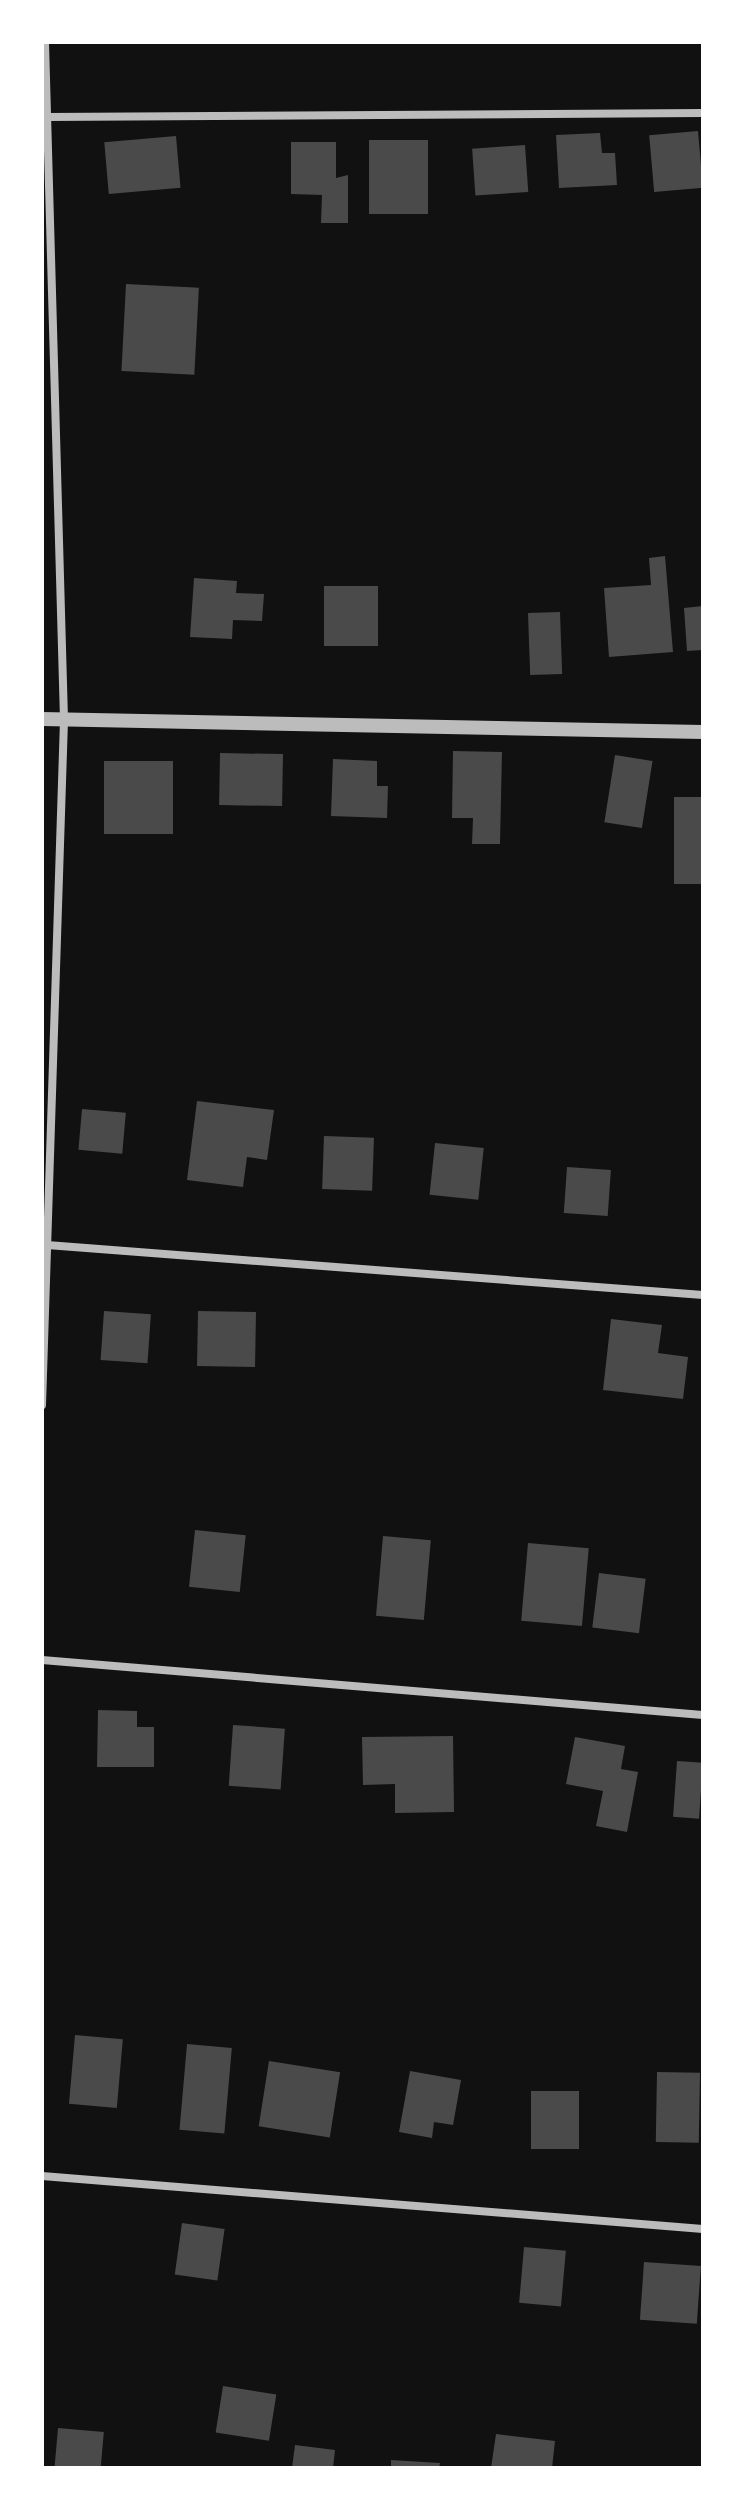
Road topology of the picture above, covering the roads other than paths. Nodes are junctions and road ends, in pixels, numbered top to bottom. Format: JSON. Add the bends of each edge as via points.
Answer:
{"nodes":[{"id":1,"x":45,"y":42,"type":"edge"},
{"id":2,"x":703,"y":113,"type":"edge"},
{"id":3,"x":47,"y":117,"type":"junction"},
{"id":4,"x":42,"y":719,"type":"edge"},
{"id":5,"x":64,"y":719,"type":"junction"},
{"id":6,"x":703,"y":732,"type":"edge"},
{"id":7,"x":47,"y":1245,"type":"junction"},
{"id":8,"x":703,"y":1295,"type":"edge"},
{"id":9,"x":42,"y":1405,"type":"edge"},
{"id":10,"x":42,"y":1660,"type":"edge"},
{"id":11,"x":703,"y":1715,"type":"edge"},
{"id":12,"x":42,"y":2176,"type":"edge"},
{"id":13,"x":703,"y":2229,"type":"edge"}],
"edges":[{"from":1,"to":3,"type":"street"},
{"from":2,"to":3,"type":"street"},
{"from":3,"to":5,"type":"street"},
{"from":4,"to":5,"type":"street"},
{"from":5,"to":6,"type":"street"},
{"from":5,"to":7,"type":"street"},
{"from":7,"to":8,"type":"street"},
{"from":7,"to":9,"type":"street"},
{"from":10,"to":11,"type":"street"},
{"from":12,"to":13,"type":"street"}]}
